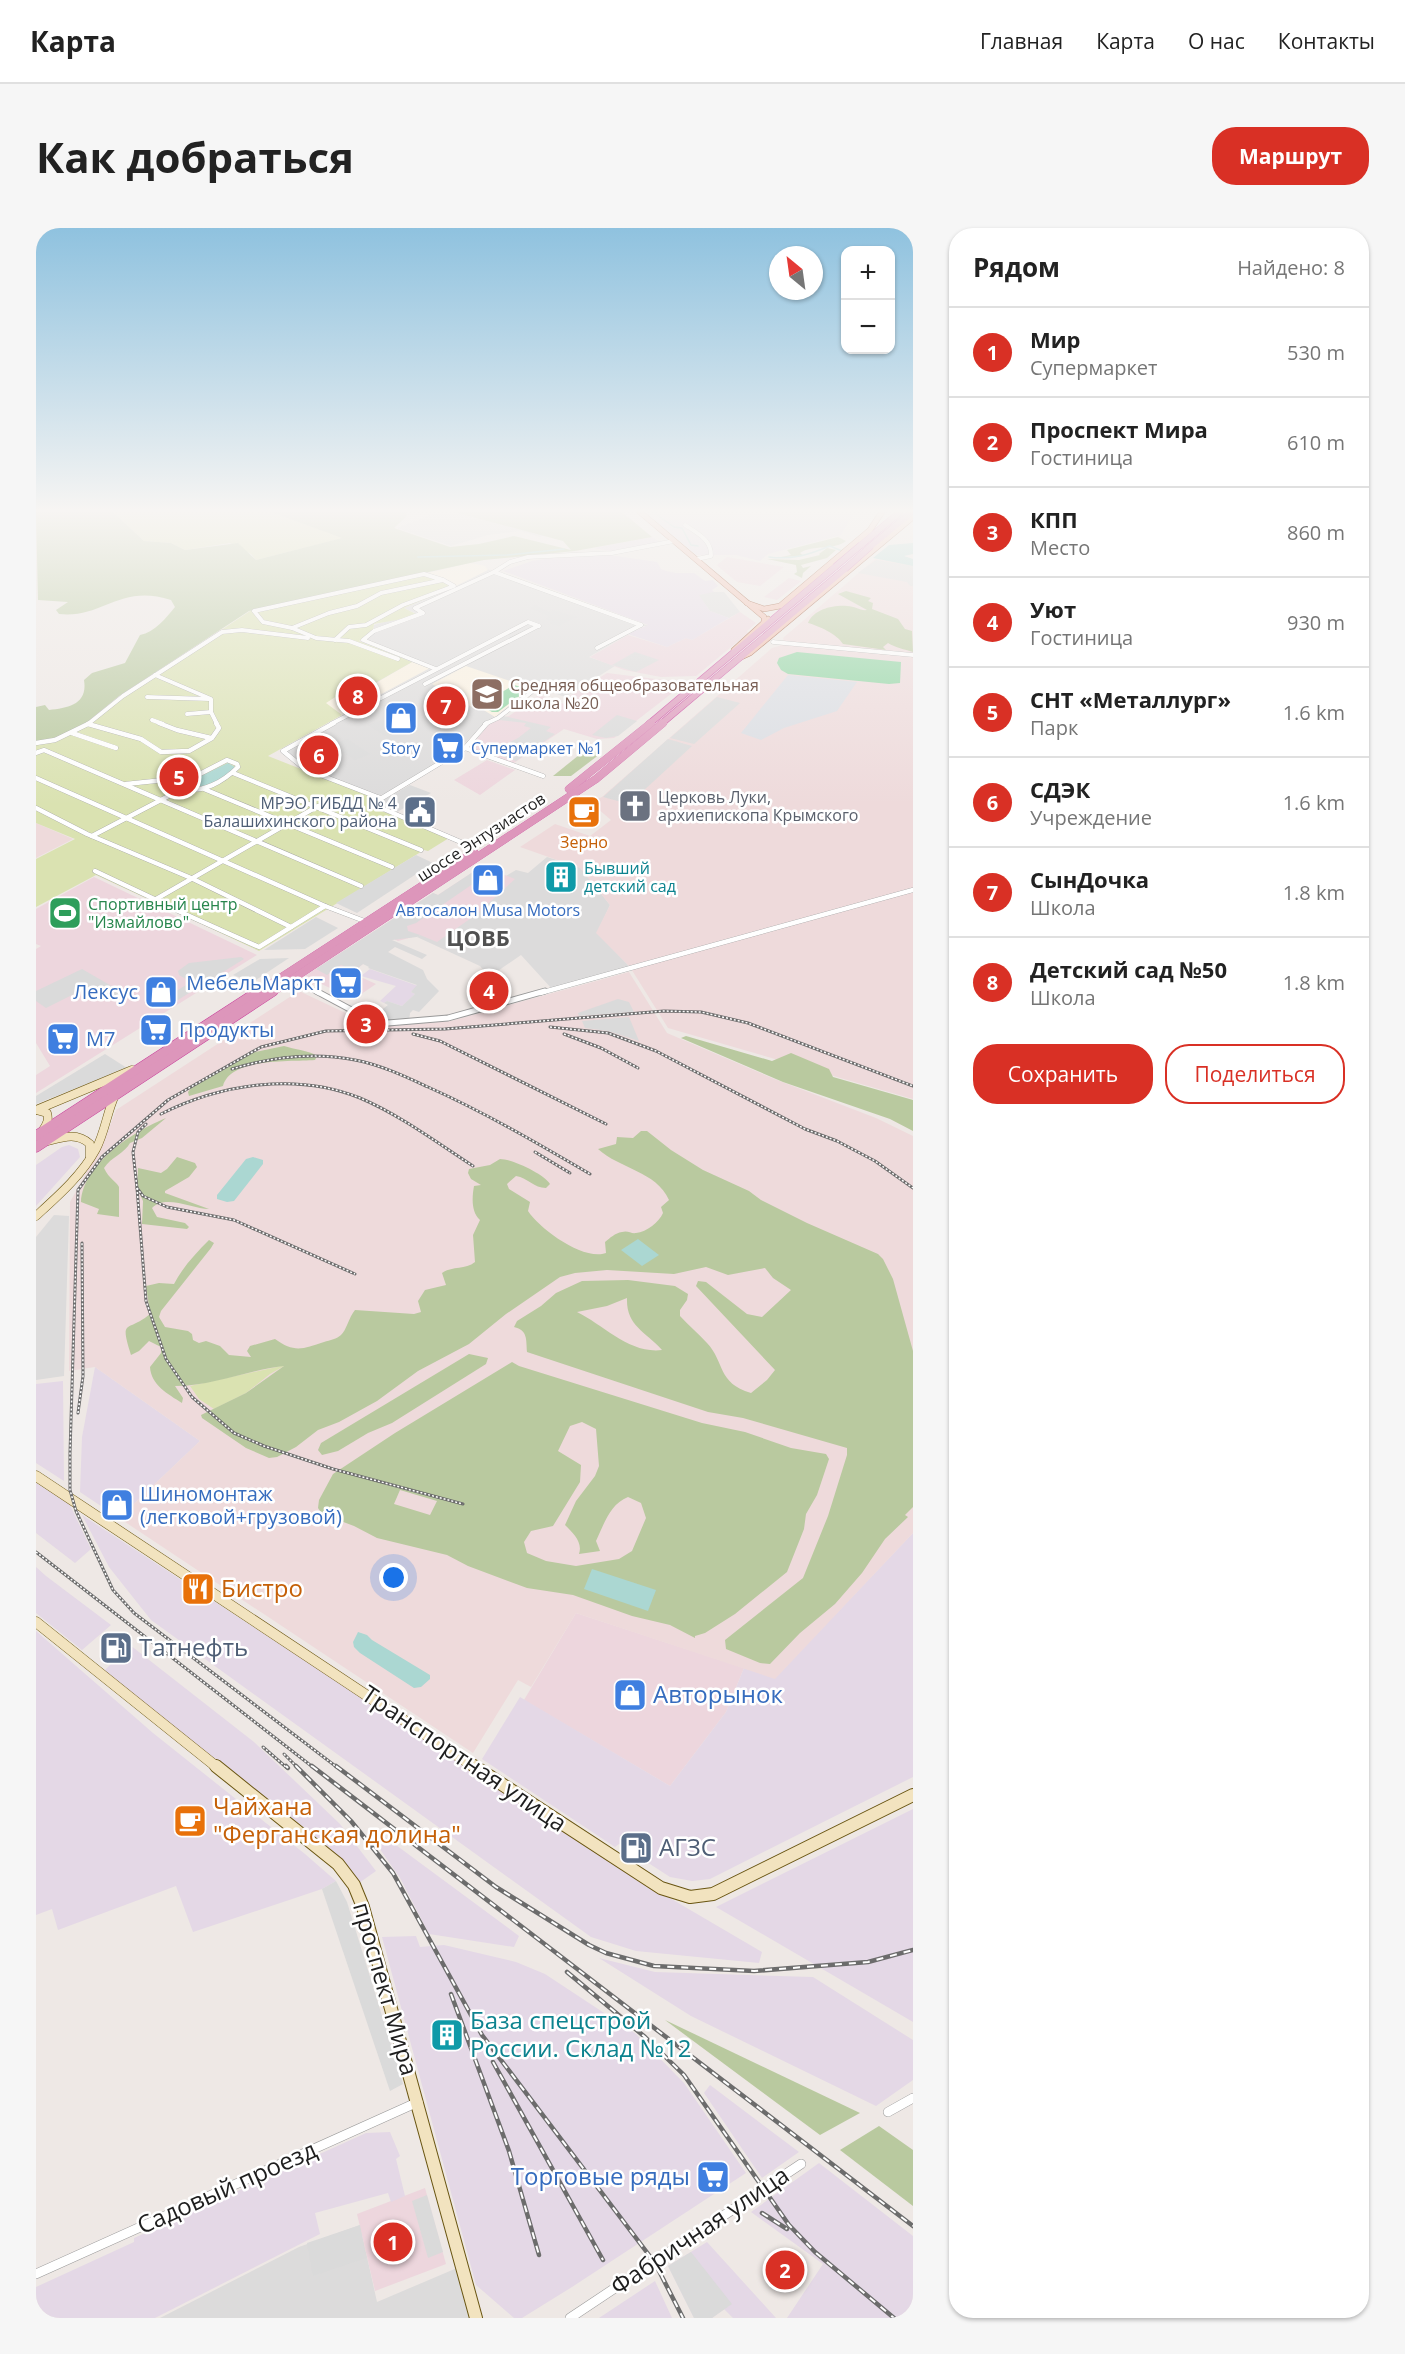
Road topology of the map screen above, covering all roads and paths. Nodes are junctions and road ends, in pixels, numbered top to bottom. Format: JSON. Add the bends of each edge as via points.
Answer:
{"nodes":[{"id":1,"x":261,"y":610,"type":"edge"},
{"id":2,"x":343,"y":610,"type":"edge"},
{"id":3,"x":394,"y":610,"type":"edge"},
{"id":4,"x":417,"y":610,"type":"edge"},
{"id":5,"x":597,"y":610,"type":"edge"},
{"id":6,"x":755,"y":610,"type":"edge"},
{"id":7,"x":777,"y":610,"type":"edge"},
{"id":8,"x":784,"y":610,"type":"edge"},
{"id":9,"x":797,"y":610,"type":"edge"},
{"id":10,"x":803,"y":610,"type":"edge"},
{"id":11,"x":764,"y":623,"type":"junction"},
{"id":12,"x":292,"y":628,"type":"junction"},
{"id":13,"x":335,"y":640,"type":"junction"},
{"id":14,"x":766,"y":640,"type":"junction"},
{"id":15,"x":773,"y":642,"type":"junction"},
{"id":16,"x":345,"y":643,"type":"dead end"},
{"id":17,"x":780,"y":645,"type":"dead end"},
{"id":18,"x":597,"y":648,"type":"dead end"},
{"id":19,"x":913,"y":655,"type":"edge"},
{"id":20,"x":728,"y":656,"type":"junction"},
{"id":21,"x":739,"y":658,"type":"junction"},
{"id":22,"x":398,"y":659,"type":"dead end"},
{"id":23,"x":436,"y":669,"type":"junction"},
{"id":24,"x":155,"y":675,"type":"junction"},
{"id":25,"x":426,"y":684,"type":"dead end"},
{"id":26,"x":538,"y":687,"type":"dead end"},
{"id":27,"x":147,"y":697,"type":"dead end"},
{"id":28,"x":211,"y":699,"type":"junction"},
{"id":29,"x":212,"y":712,"type":"junction"},
{"id":30,"x":187,"y":714,"type":"dead end"},
{"id":31,"x":152,"y":720,"type":"dead end"},
{"id":32,"x":88,"y":724,"type":"junction"},
{"id":33,"x":72,"y":733,"type":"junction"},
{"id":34,"x":212,"y":738,"type":"junction"},
{"id":35,"x":36,"y":743,"type":"edge"},
{"id":36,"x":116,"y":748,"type":"dead end"},
{"id":37,"x":465,"y":748,"type":"junction"},
{"id":38,"x":36,"y":753,"type":"edge"},
{"id":39,"x":233,"y":772,"type":"junction"},
{"id":40,"x":543,"y":776,"type":"dead end"},
{"id":41,"x":194,"y":777,"type":"junction"},
{"id":42,"x":36,"y":778,"type":"edge"},
{"id":43,"x":123,"y":784,"type":"junction"},
{"id":44,"x":182,"y":789,"type":"junction"},
{"id":45,"x":204,"y":789,"type":"junction"},
{"id":46,"x":380,"y":798,"type":"junction"},
{"id":47,"x":160,"y":800,"type":"junction"},
{"id":48,"x":318,"y":806,"type":"junction"},
{"id":49,"x":36,"y":808,"type":"edge"},
{"id":50,"x":128,"y":817,"type":"junction"},
{"id":51,"x":288,"y":824,"type":"junction"},
{"id":52,"x":92,"y":836,"type":"junction"},
{"id":53,"x":257,"y":841,"type":"junction"},
{"id":54,"x":421,"y":850,"type":"dead end"},
{"id":55,"x":466,"y":857,"type":"junction"},
{"id":56,"x":224,"y":859,"type":"junction"},
{"id":57,"x":392,"y":867,"type":"dead end"},
{"id":58,"x":95,"y":871,"type":"dead end"},
{"id":59,"x":191,"y":878,"type":"junction"},
{"id":60,"x":361,"y":886,"type":"dead end"},
{"id":61,"x":913,"y":890,"type":"edge"},
{"id":62,"x":153,"y":901,"type":"junction"},
{"id":63,"x":167,"y":905,"type":"dead end"},
{"id":64,"x":325,"y":906,"type":"junction"},
{"id":65,"x":176,"y":910,"type":"dead end"},
{"id":66,"x":367,"y":922,"type":"junction"},
{"id":67,"x":291,"y":927,"type":"junction"},
{"id":68,"x":293,"y":979,"type":"junction"},
{"id":69,"x":149,"y":1063,"type":"junction"},
{"id":70,"x":116,"y":1095,"type":"junction"},
{"id":71,"x":36,"y":1110,"type":"edge"},
{"id":72,"x":39,"y":1139,"type":"edge"},
{"id":73,"x":90,"y":1158,"type":"junction"},
{"id":74,"x":36,"y":1216,"type":"edge"},
{"id":75,"x":36,"y":1476,"type":"edge"},
{"id":76,"x":36,"y":1622,"type":"edge"},
{"id":77,"x":913,"y":1795,"type":"edge"},
{"id":78,"x":913,"y":2098,"type":"edge"},
{"id":79,"x":418,"y":2101,"type":"junction"},
{"id":80,"x":888,"y":2112,"type":"dead end"},
{"id":81,"x":801,"y":2164,"type":"dead end"},
{"id":82,"x":36,"y":2274,"type":"edge"},
{"id":83,"x":476,"y":2318,"type":"edge"},
{"id":84,"x":570,"y":2318,"type":"edge"}],
"edges":[{"from":1,"to":12,"type":"street","via":[[254,611],[263,622]]},
{"from":2,"to":12,"type":"street"},
{"from":3,"to":13,"type":"street","via":[[366,625],[349,627]]},
{"from":4,"to":23,"type":"street","via":[[423,613],[374,631],[363,640]]},
{"from":5,"to":18,"type":"street","via":[[640,625]]},
{"from":6,"to":11,"type":"main road","via":[[764,617]]},
{"from":7,"to":11,"type":"main road"},
{"from":8,"to":20,"type":"highway","name":"шоссе Энтузиастов","bridge":true},
{"from":9,"to":21,"type":"highway","name":"шоссе Энтузиастов","bridge":true},
{"from":10,"to":14,"type":"main road"},
{"from":11,"to":20,"type":"main road"},
{"from":12,"to":13,"type":"street","via":[[316,638]]},
{"from":13,"to":22,"type":"street","via":[[349,641]]},
{"from":14,"to":15,"type":"street"},
{"from":14,"to":21,"type":"main road"},
{"from":15,"to":17,"type":"street"},
{"from":15,"to":19,"type":"street"},
{"from":16,"to":24,"type":"street","via":[[243,630],[222,632]]},
{"from":20,"to":55,"type":"highway","name":"шоссе Энтузиастов","via":[[599,766]]},
{"from":21,"to":68,"type":"highway","name":"шоссе Энтузиастов","via":[[596,779]]},
{"from":23,"to":25,"type":"street","via":[[528,622],[539,626]]},
{"from":23,"to":46,"type":"street","via":[[283,752],[305,769]]},
{"from":24,"to":28,"type":"street"},
{"from":24,"to":32,"type":"street"},
{"from":26,"to":37,"type":"street","via":[[498,718],[488,721]]},
{"from":27,"to":28,"type":"street"},
{"from":28,"to":29,"type":"street"},
{"from":29,"to":30,"type":"street"},
{"from":29,"to":34,"type":"street","via":[[219,728]]},
{"from":31,"to":34,"type":"street"},
{"from":32,"to":33,"type":"street"},
{"from":32,"to":34,"type":"street","via":[[141,739],[161,752],[189,751]]},
{"from":33,"to":35,"type":"street"},
{"from":33,"to":36,"type":"street"},
{"from":37,"to":40,"type":"street"},
{"from":37,"to":46,"type":"street"},
{"from":38,"to":43,"type":"street","via":[[44,750]]},
{"from":39,"to":41,"type":"street","via":[[237,764],[227,760]]},
{"from":39,"to":45,"type":"street"},
{"from":39,"to":48,"type":"street"},
{"from":41,"to":43,"type":"street"},
{"from":41,"to":44,"type":"street"},
{"from":42,"to":50,"type":"street"},
{"from":43,"to":47,"type":"street"},
{"from":44,"to":45,"type":"street"},
{"from":44,"to":47,"type":"street"},
{"from":45,"to":51,"type":"street"},
{"from":46,"to":55,"type":"street","via":[[372,804],[470,846]]},
{"from":47,"to":50,"type":"street"},
{"from":47,"to":53,"type":"street"},
{"from":48,"to":51,"type":"street"},
{"from":48,"to":54,"type":"street"},
{"from":49,"to":52,"type":"street"},
{"from":50,"to":52,"type":"street"},
{"from":50,"to":56,"type":"street"},
{"from":51,"to":53,"type":"street"},
{"from":51,"to":57,"type":"street"},
{"from":52,"to":59,"type":"street"},
{"from":53,"to":56,"type":"street"},
{"from":53,"to":60,"type":"street"},
{"from":55,"to":66,"type":"highway","name":"шоссе Энтузиастов"},
{"from":56,"to":59,"type":"street"},
{"from":56,"to":64,"type":"street"},
{"from":58,"to":62,"type":"street"},
{"from":59,"to":62,"type":"street"},
{"from":59,"to":67,"type":"street"},
{"from":61,"to":68,"type":"street","via":[[448,1018],[372,1021]]},
{"from":62,"to":63,"type":"street"},
{"from":64,"to":66,"type":"street"},
{"from":64,"to":67,"type":"street"},
{"from":65,"to":67,"type":"street","via":[[259,947]]},
{"from":66,"to":69,"type":"highway","name":"шоссе Энтузиастов"},
{"from":68,"to":70,"type":"highway","name":"шоссе Энтузиастов"},
{"from":69,"to":71,"type":"street"},
{"from":69,"to":72,"type":"highway","name":"шоссе Энтузиастов"},
{"from":70,"to":72,"type":"highway","name":"шоссе Энтузиастов"},
{"from":70,"to":73,"type":"street"},
{"from":71,"to":72,"type":"street","via":[[47,1113],[49,1118]]},
{"from":72,"to":73,"type":"street","via":[[80,1136],[90,1144]]},
{"from":73,"to":74,"type":"street"},
{"from":75,"to":77,"type":"street","name":"Транспортная улица","via":[[677,1897],[713,1894]]},
{"from":76,"to":79,"type":"street","name":"проспект Мира","via":[[338,1864],[354,1885],[363,1907]]},
{"from":78,"to":80,"type":"street"},
{"from":79,"to":82,"type":"street","name":"Садовый проезд"},
{"from":79,"to":83,"type":"street","name":"проспект Мира"},
{"from":81,"to":84,"type":"street","name":"Фабричная улица"}]}
